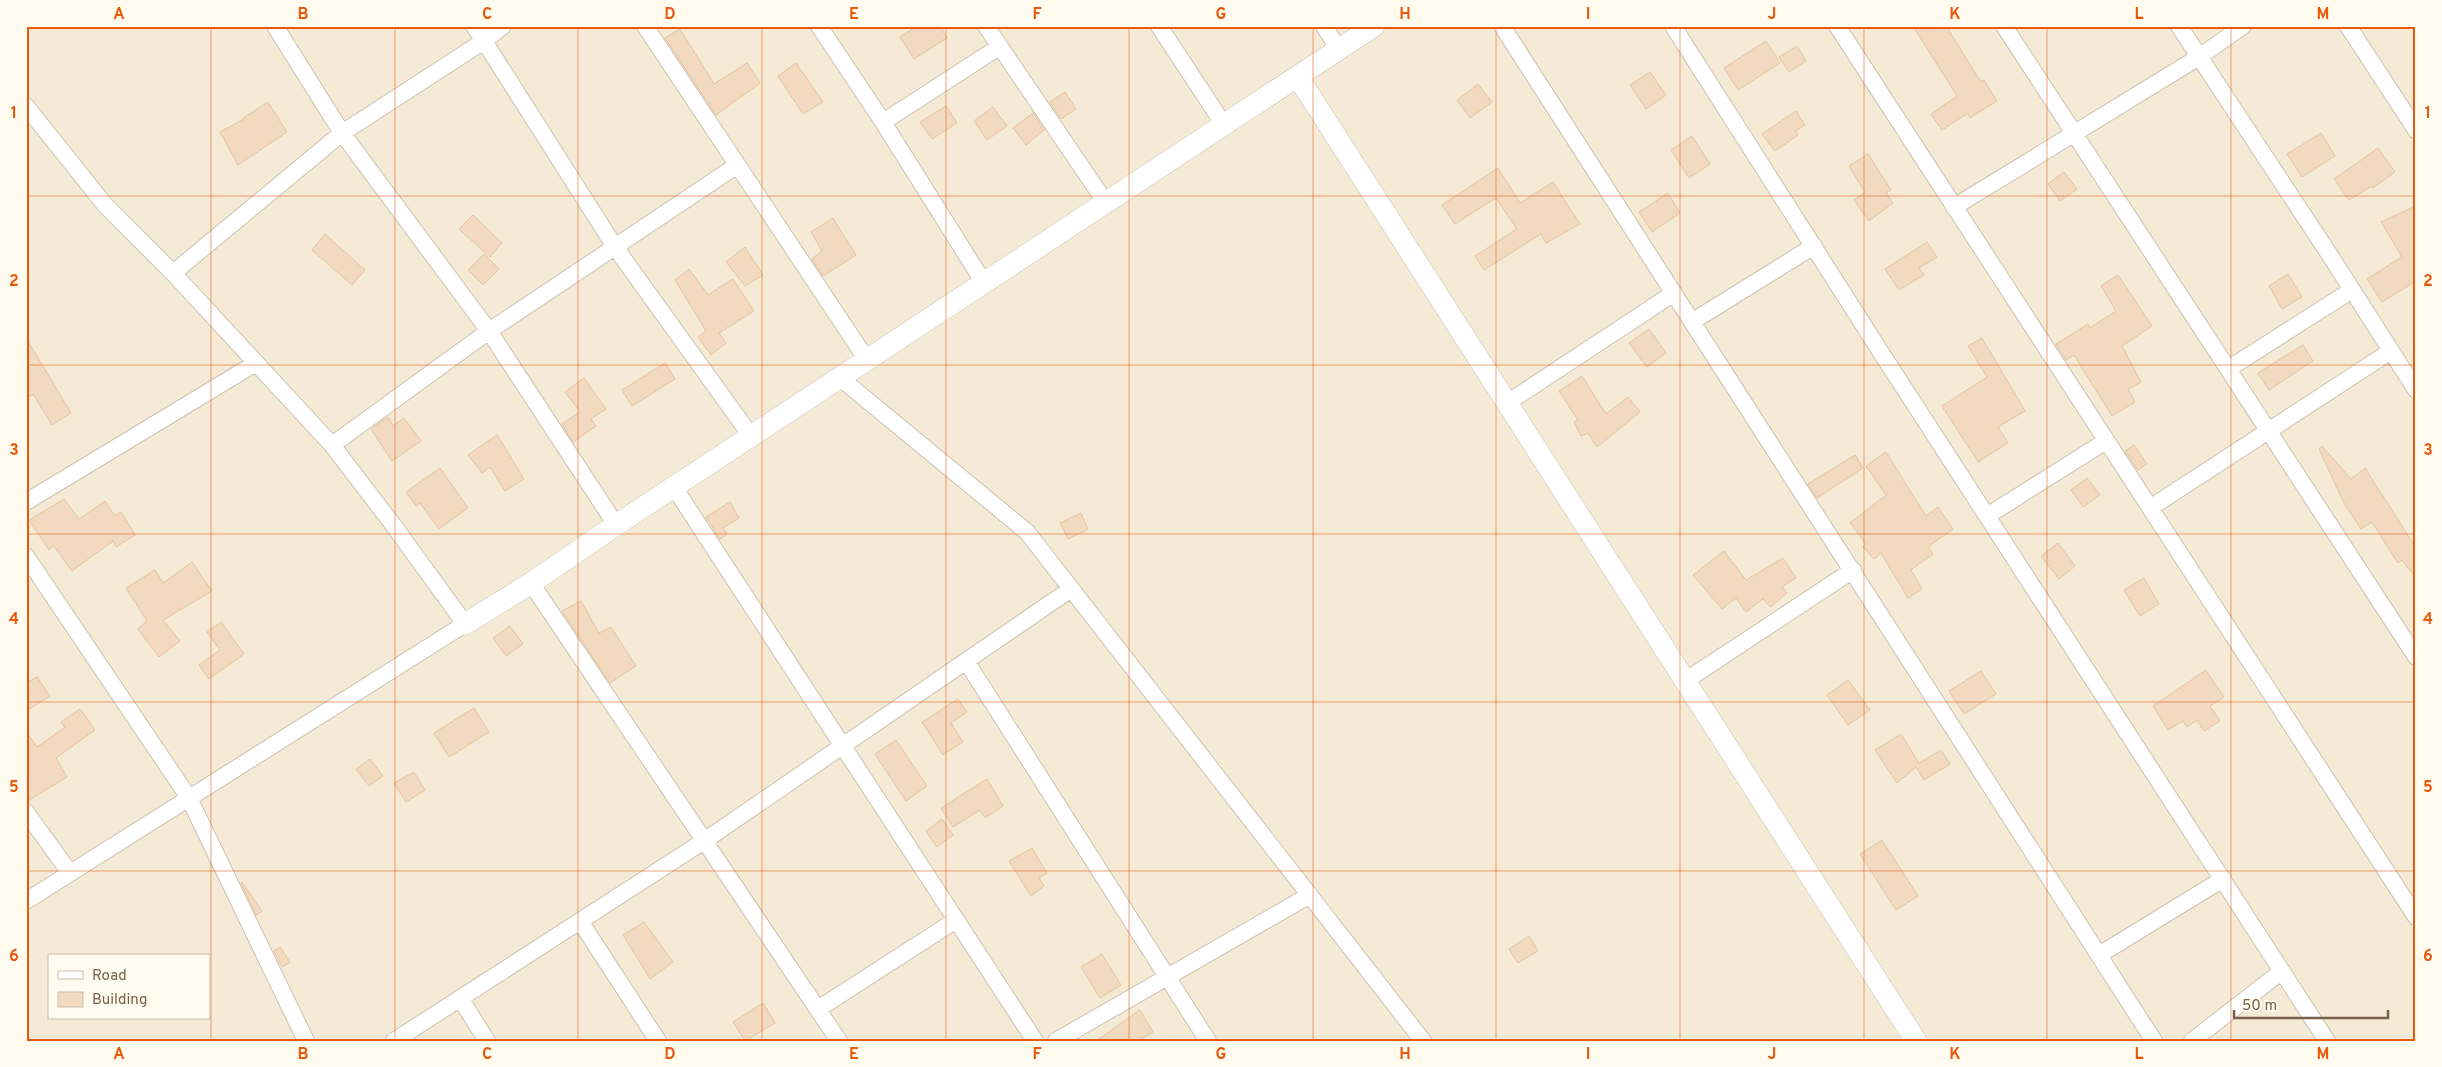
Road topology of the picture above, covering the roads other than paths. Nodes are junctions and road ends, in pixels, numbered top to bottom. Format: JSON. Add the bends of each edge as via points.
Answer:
{"nodes":[{"id":1,"x":275,"y":26,"type":"edge"},
{"id":2,"x":474,"y":26,"type":"edge"},
{"id":3,"x":503,"y":26,"type":"edge"},
{"id":4,"x":645,"y":26,"type":"edge"},
{"id":5,"x":819,"y":26,"type":"edge"},
{"id":6,"x":986,"y":26,"type":"edge"},
{"id":7,"x":1159,"y":26,"type":"edge"},
{"id":8,"x":1324,"y":26,"type":"edge"},
{"id":9,"x":1374,"y":26,"type":"edge"},
{"id":10,"x":1502,"y":26,"type":"edge"},
{"id":11,"x":1674,"y":26,"type":"edge"},
{"id":12,"x":1837,"y":26,"type":"edge"},
{"id":13,"x":2004,"y":26,"type":"edge"},
{"id":14,"x":2179,"y":26,"type":"edge"},
{"id":15,"x":2243,"y":26,"type":"edge"},
{"id":16,"x":2348,"y":26,"type":"edge"},
{"id":17,"x":484,"y":41,"type":"junction"},
{"id":18,"x":999,"y":47,"type":"junction"},
{"id":19,"x":1339,"y":50,"type":"junction"},
{"id":20,"x":2199,"y":57,"type":"junction"},
{"id":21,"x":1298,"y":77,"type":"junction"},
{"id":22,"x":26,"y":106,"type":"edge"},
{"id":23,"x":883,"y":122,"type":"junction"},
{"id":24,"x":1224,"y":125,"type":"junction"},
{"id":25,"x":2416,"y":130,"type":"edge"},
{"id":26,"x":342,"y":133,"type":"junction"},
{"id":27,"x":2074,"y":133,"type":"junction"},
{"id":28,"x":736,"y":166,"type":"junction"},
{"id":29,"x":1106,"y":203,"type":"junction"},
{"id":30,"x":1954,"y":207,"type":"junction"},
{"id":31,"x":616,"y":246,"type":"junction"},
{"id":32,"x":1814,"y":246,"type":"junction"},
{"id":33,"x":173,"y":273,"type":"junction"},
{"id":34,"x":984,"y":283,"type":"junction"},
{"id":35,"x":2352,"y":290,"type":"junction"},
{"id":36,"x":1674,"y":293,"type":"junction"},
{"id":37,"x":1693,"y":321,"type":"junction"},
{"id":38,"x":488,"y":331,"type":"junction"},
{"id":39,"x":2391,"y":351,"type":"junction"},
{"id":40,"x":867,"y":360,"type":"junction"},
{"id":41,"x":256,"y":362,"type":"junction"},
{"id":42,"x":2228,"y":369,"type":"junction"},
{"id":43,"x":839,"y":378,"type":"junction"},
{"id":44,"x":2416,"y":390,"type":"edge"},
{"id":45,"x":1507,"y":403,"type":"junction"},
{"id":46,"x":2268,"y":431,"type":"junction"},
{"id":47,"x":751,"y":436,"type":"junction"},
{"id":48,"x":2106,"y":441,"type":"junction"},
{"id":49,"x":332,"y":444,"type":"junction"},
{"id":50,"x":674,"y":488,"type":"junction"},
{"id":51,"x":26,"y":502,"type":"edge"},
{"id":52,"x":2150,"y":508,"type":"junction"},
{"id":53,"x":1987,"y":516,"type":"junction"},
{"id":54,"x":616,"y":525,"type":"junction"},
{"id":55,"x":26,"y":556,"type":"edge"},
{"id":56,"x":1853,"y":570,"type":"junction"},
{"id":57,"x":531,"y":584,"type":"junction"},
{"id":58,"x":1071,"y":588,"type":"junction"},
{"id":59,"x":465,"y":624,"type":"junction"},
{"id":60,"x":2416,"y":656,"type":"edge"},
{"id":61,"x":966,"y":661,"type":"junction"},
{"id":62,"x":1685,"y":681,"type":"junction"},
{"id":63,"x":843,"y":746,"type":"junction"},
{"id":64,"x":189,"y":798,"type":"junction"},
{"id":65,"x":26,"y":812,"type":"edge"},
{"id":66,"x":704,"y":842,"type":"junction"},
{"id":67,"x":70,"y":873,"type":"junction"},
{"id":68,"x":2223,"y":878,"type":"junction"},
{"id":69,"x":1310,"y":896,"type":"junction"},
{"id":70,"x":26,"y":901,"type":"edge"},
{"id":71,"x":2416,"y":917,"type":"edge"},
{"id":72,"x":956,"y":920,"type":"junction"},
{"id":73,"x":580,"y":921,"type":"junction"},
{"id":74,"x":2099,"y":955,"type":"junction"},
{"id":75,"x":2282,"y":971,"type":"junction"},
{"id":76,"x":1167,"y":977,"type":"junction"},
{"id":77,"x":460,"y":998,"type":"junction"},
{"id":78,"x":818,"y":1009,"type":"junction"},
{"id":79,"x":306,"y":1041,"type":"edge"},
{"id":80,"x":394,"y":1041,"type":"edge"},
{"id":81,"x":487,"y":1041,"type":"edge"},
{"id":82,"x":658,"y":1041,"type":"edge"},
{"id":83,"x":839,"y":1041,"type":"edge"},
{"id":84,"x":1035,"y":1041,"type":"edge"},
{"id":85,"x":1056,"y":1041,"type":"edge"},
{"id":86,"x":1208,"y":1041,"type":"edge"},
{"id":87,"x":1423,"y":1041,"type":"edge"},
{"id":88,"x":1916,"y":1041,"type":"edge"},
{"id":89,"x":2154,"y":1041,"type":"edge"},
{"id":90,"x":2192,"y":1041,"type":"edge"},
{"id":91,"x":2327,"y":1041,"type":"edge"}],
"edges":[{"from":1,"to":26,"type":"street"},
{"from":2,"to":17,"type":"street"},
{"from":3,"to":17,"type":"street"},
{"from":4,"to":28,"type":"street"},
{"from":5,"to":23,"type":"street"},
{"from":6,"to":18,"type":"street"},
{"from":7,"to":24,"type":"street"},
{"from":8,"to":19,"type":"street"},
{"from":9,"to":19,"type":"street"},
{"from":10,"to":36,"type":"street"},
{"from":11,"to":32,"type":"street"},
{"from":12,"to":30,"type":"street"},
{"from":13,"to":27,"type":"street"},
{"from":14,"to":20,"type":"street"},
{"from":15,"to":20,"type":"street"},
{"from":16,"to":25,"type":"street"},
{"from":17,"to":26,"type":"street"},
{"from":17,"to":31,"type":"street"},
{"from":18,"to":23,"type":"street"},
{"from":18,"to":29,"type":"street"},
{"from":19,"to":21,"type":"street"},
{"from":20,"to":27,"type":"street"},
{"from":20,"to":35,"type":"street"},
{"from":21,"to":24,"type":"street"},
{"from":21,"to":45,"type":"street"},
{"from":22,"to":33,"type":"street","via":[[105,205]]},
{"from":23,"to":34,"type":"street"},
{"from":24,"to":29,"type":"street"},
{"from":26,"to":33,"type":"street"},
{"from":26,"to":38,"type":"street"},
{"from":27,"to":30,"type":"street"},
{"from":27,"to":42,"type":"street"},
{"from":28,"to":31,"type":"street"},
{"from":28,"to":40,"type":"street"},
{"from":29,"to":34,"type":"street"},
{"from":30,"to":48,"type":"street"},
{"from":31,"to":38,"type":"street"},
{"from":31,"to":47,"type":"street"},
{"from":32,"to":37,"type":"street"},
{"from":32,"to":53,"type":"street"},
{"from":33,"to":41,"type":"street"},
{"from":34,"to":40,"type":"street"},
{"from":35,"to":39,"type":"street"},
{"from":35,"to":42,"type":"street"},
{"from":36,"to":37,"type":"street"},
{"from":36,"to":45,"type":"street"},
{"from":37,"to":56,"type":"street"},
{"from":38,"to":49,"type":"street"},
{"from":38,"to":54,"type":"street"},
{"from":39,"to":44,"type":"street"},
{"from":39,"to":46,"type":"street"},
{"from":40,"to":43,"type":"street"},
{"from":41,"to":49,"type":"street"},
{"from":41,"to":51,"type":"street"},
{"from":42,"to":46,"type":"street"},
{"from":43,"to":47,"type":"street"},
{"from":43,"to":58,"type":"street","via":[[1027,532]]},
{"from":45,"to":62,"type":"street"},
{"from":46,"to":52,"type":"street"},
{"from":46,"to":60,"type":"street"},
{"from":47,"to":50,"type":"street"},
{"from":48,"to":52,"type":"street"},
{"from":48,"to":53,"type":"street"},
{"from":49,"to":59,"type":"street"},
{"from":50,"to":54,"type":"street"},
{"from":50,"to":63,"type":"street"},
{"from":52,"to":71,"type":"street"},
{"from":53,"to":68,"type":"street"},
{"from":54,"to":57,"type":"street"},
{"from":55,"to":64,"type":"street"},
{"from":56,"to":62,"type":"street"},
{"from":56,"to":74,"type":"street"},
{"from":57,"to":59,"type":"street"},
{"from":57,"to":66,"type":"street"},
{"from":58,"to":61,"type":"street"},
{"from":58,"to":69,"type":"street"},
{"from":59,"to":64,"type":"street"},
{"from":61,"to":63,"type":"street"},
{"from":61,"to":76,"type":"street"},
{"from":62,"to":88,"type":"street"},
{"from":63,"to":66,"type":"street"},
{"from":63,"to":72,"type":"street"},
{"from":64,"to":67,"type":"street"},
{"from":64,"to":79,"type":"street"},
{"from":65,"to":67,"type":"street"},
{"from":66,"to":73,"type":"street"},
{"from":66,"to":78,"type":"street"},
{"from":67,"to":70,"type":"street"},
{"from":68,"to":74,"type":"street"},
{"from":68,"to":75,"type":"street"},
{"from":69,"to":76,"type":"street"},
{"from":69,"to":87,"type":"street"},
{"from":72,"to":78,"type":"street"},
{"from":72,"to":84,"type":"street"},
{"from":73,"to":77,"type":"street"},
{"from":73,"to":82,"type":"street"},
{"from":74,"to":89,"type":"street"},
{"from":75,"to":90,"type":"street"},
{"from":75,"to":91,"type":"street"},
{"from":76,"to":85,"type":"street"},
{"from":76,"to":86,"type":"street"},
{"from":77,"to":80,"type":"street"},
{"from":77,"to":81,"type":"street"},
{"from":78,"to":83,"type":"street"}]}
